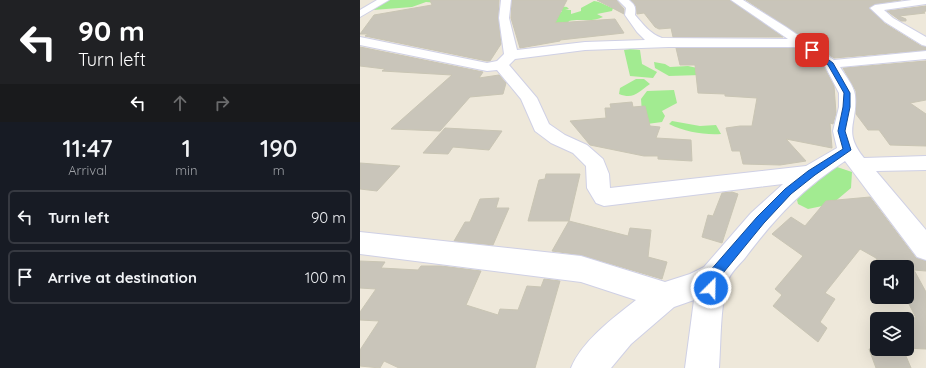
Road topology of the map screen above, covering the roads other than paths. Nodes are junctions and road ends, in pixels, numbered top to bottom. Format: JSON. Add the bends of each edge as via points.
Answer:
{"nodes":[{"id":1,"x":384,"y":0,"type":"edge"},
{"id":2,"x":506,"y":0,"type":"edge"},
{"id":3,"x":623,"y":0,"type":"edge"},
{"id":4,"x":736,"y":0,"type":"edge"},
{"id":5,"x":926,"y":1,"type":"edge"},
{"id":6,"x":360,"y":14,"type":"edge"},
{"id":7,"x":360,"y":41,"type":"edge"},
{"id":8,"x":926,"y":42,"type":"edge"},
{"id":9,"x":669,"y":43,"type":"junction"},
{"id":10,"x":802,"y":43,"type":"junction"},
{"id":11,"x":926,"y":55,"type":"edge"},
{"id":12,"x":506,"y":60,"type":"junction"},
{"id":13,"x":831,"y":64,"type":"junction"},
{"id":14,"x":853,"y":157,"type":"junction"},
{"id":15,"x":926,"y":163,"type":"edge"},
{"id":16,"x":811,"y":173,"type":"junction"},
{"id":17,"x":360,"y":243,"type":"edge"},
{"id":18,"x":926,"y":249,"type":"edge"},
{"id":19,"x":714,"y":276,"type":"junction"},
{"id":20,"x":665,"y":296,"type":"junction"},
{"id":21,"x":588,"y":368,"type":"edge"},
{"id":22,"x":702,"y":368,"type":"edge"}],
"edges":[{"from":1,"to":6,"type":"street"},
{"from":2,"to":12,"type":"street"},
{"from":3,"to":9,"type":"street","via":[[631,7],[630,15],[649,38],[656,42]]},
{"from":4,"to":10,"type":"street"},
{"from":5,"to":8,"type":"street","via":[[874,8]]},
{"from":7,"to":12,"type":"street","via":[[487,67]]},
{"from":9,"to":10,"type":"street"},
{"from":9,"to":12,"type":"street","via":[[585,46]]},
{"from":10,"to":13,"type":"street"},
{"from":11,"to":13,"type":"street"},
{"from":12,"to":16,"type":"street","via":[[529,98],[541,127],[558,140],[580,149],[596,164],[598,188],[604,197]]},
{"from":13,"to":14,"type":"street","via":[[847,93],[842,131]]},
{"from":14,"to":15,"type":"street"},
{"from":14,"to":16,"type":"street"},
{"from":14,"to":18,"type":"street"},
{"from":16,"to":19,"type":"street","via":[[760,220]]},
{"from":17,"to":20,"type":"street","via":[[581,269]]},
{"from":19,"to":20,"type":"street","via":[[696,286]]},
{"from":19,"to":22,"type":"street","via":[[708,300]]},
{"from":20,"to":21,"type":"street","via":[[620,333]]}]}
